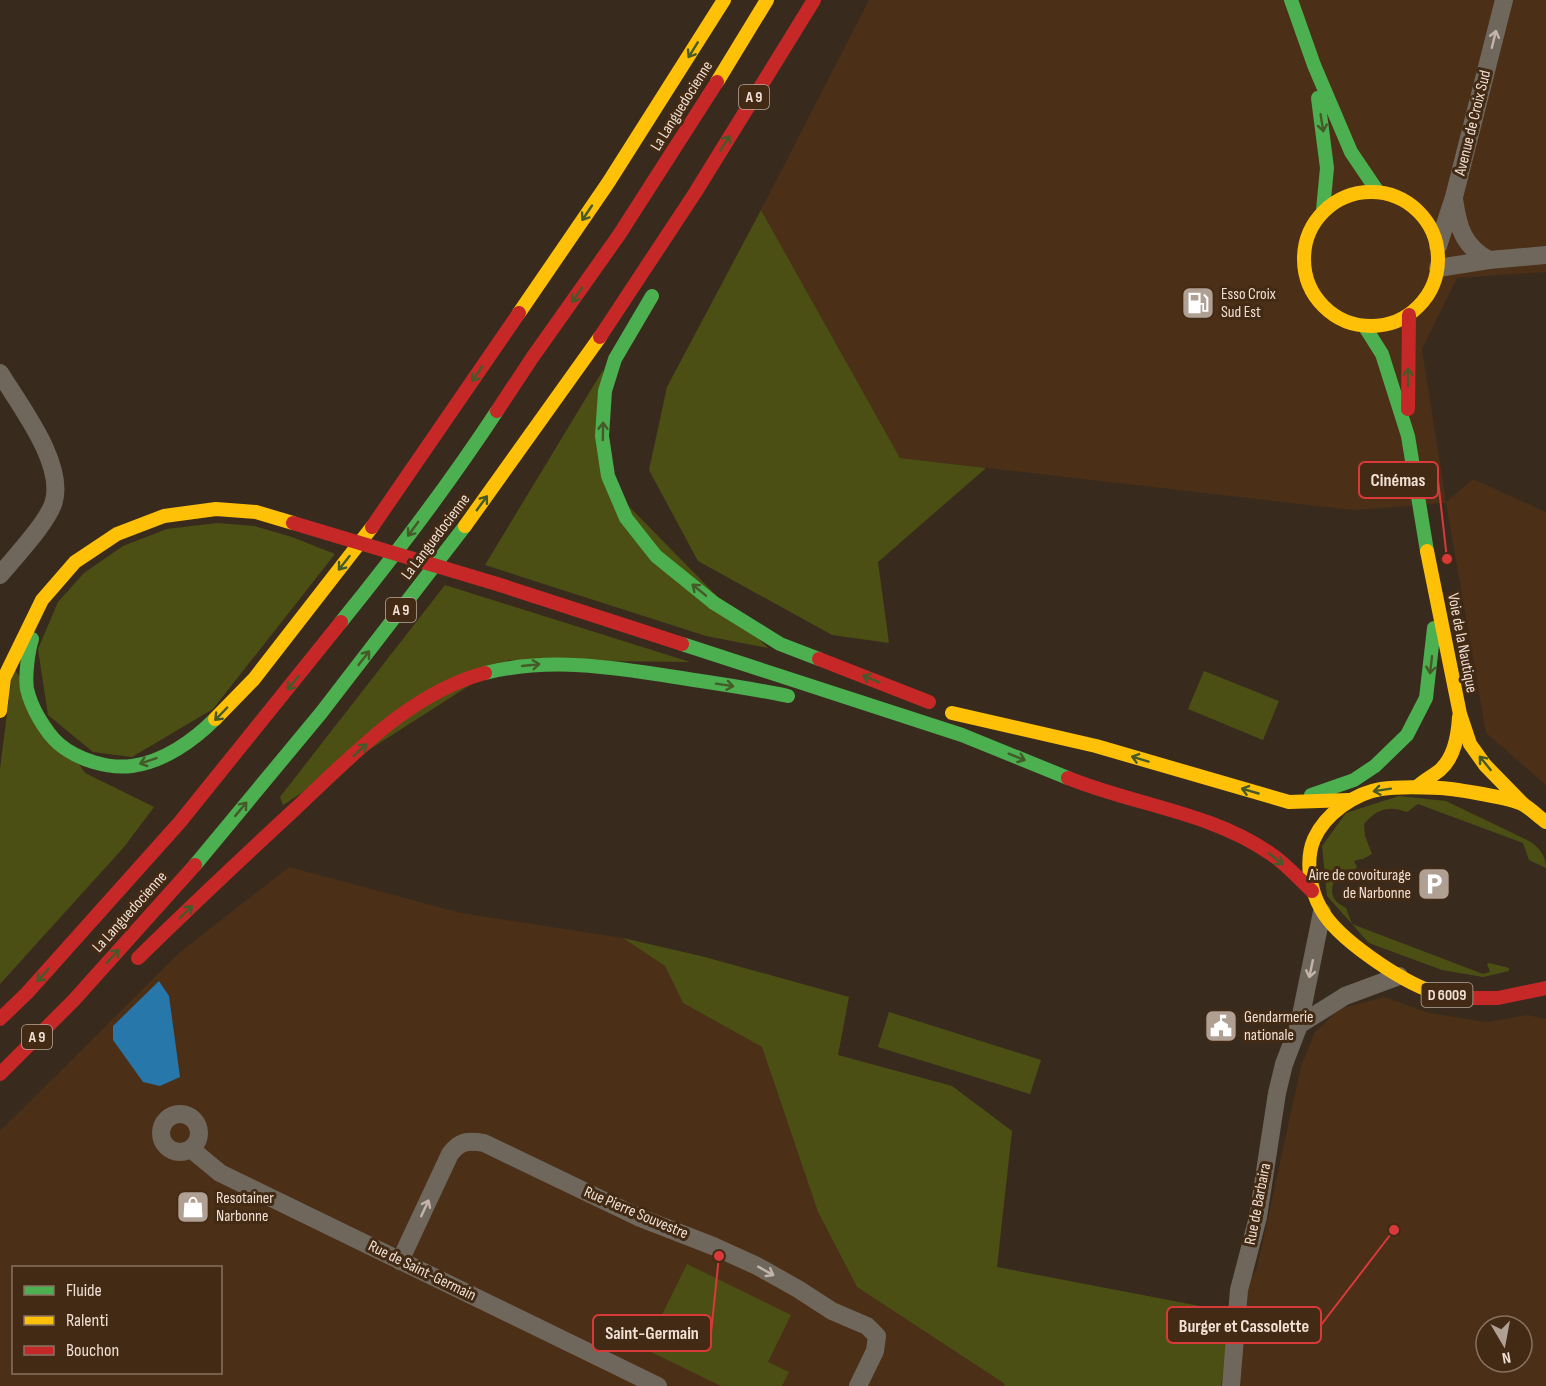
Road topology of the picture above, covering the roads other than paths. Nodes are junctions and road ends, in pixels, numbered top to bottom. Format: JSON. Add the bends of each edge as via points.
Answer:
{"nodes":[{"id":1,"x":724,"y":0,"type":"edge"},
{"id":2,"x":767,"y":0,"type":"edge"},
{"id":3,"x":814,"y":0,"type":"edge"},
{"id":4,"x":1291,"y":0,"type":"edge"},
{"id":5,"x":1504,"y":0,"type":"edge"},
{"id":6,"x":1314,"y":65,"type":"junction"},
{"id":7,"x":1378,"y":192,"type":"junction"},
{"id":8,"x":694,"y":193,"type":"junction"},
{"id":9,"x":1454,"y":197,"type":"junction"},
{"id":10,"x":1323,"y":210,"type":"junction"},
{"id":11,"x":676,"y":246,"type":"dead end"},
{"id":12,"x":1438,"y":246,"type":"junction"},
{"id":13,"x":1546,"y":255,"type":"edge"},
{"id":14,"x":1489,"y":260,"type":"junction"},
{"id":15,"x":1438,"y":268,"type":"junction"},
{"id":16,"x":657,"y":288,"type":"dead end"},
{"id":17,"x":1409,"y":315,"type":"junction"},
{"id":18,"x":1365,"y":327,"type":"junction"},
{"id":19,"x":0,"y":373,"type":"edge"},
{"id":20,"x":1408,"y":436,"type":"junction"},
{"id":21,"x":0,"y":575,"type":"edge"},
{"id":22,"x":1434,"y":586,"type":"junction"},
{"id":23,"x":42,"y":600,"type":"junction"},
{"id":24,"x":775,"y":673,"type":"junction"},
{"id":25,"x":0,"y":711,"type":"edge"},
{"id":26,"x":1460,"y":714,"type":"junction"},
{"id":27,"x":964,"y":716,"type":"junction"},
{"id":28,"x":962,"y":735,"type":"junction"},
{"id":29,"x":1417,"y":787,"type":"junction"},
{"id":30,"x":1349,"y":800,"type":"junction"},
{"id":31,"x":1289,"y":802,"type":"junction"},
{"id":32,"x":1523,"y":804,"type":"junction"},
{"id":33,"x":1546,"y":822,"type":"edge"},
{"id":34,"x":1312,"y":891,"type":"junction"},
{"id":35,"x":1322,"y":912,"type":"junction"},
{"id":36,"x":1399,"y":976,"type":"junction"},
{"id":37,"x":1546,"y":988,"type":"edge"},
{"id":38,"x":1498,"y":998,"type":"junction"},
{"id":39,"x":74,"y":1000,"type":"junction"},
{"id":40,"x":1536,"y":1005,"type":"dead end"},
{"id":41,"x":0,"y":1019,"type":"edge"},
{"id":42,"x":1299,"y":1025,"type":"junction"},
{"id":43,"x":0,"y":1074,"type":"edge"},
{"id":44,"x":191,"y":1149,"type":"dead end"},
{"id":45,"x":400,"y":1261,"type":"junction"},
{"id":46,"x":657,"y":1386,"type":"edge"},
{"id":47,"x":858,"y":1386,"type":"edge"},
{"id":48,"x":1231,"y":1386,"type":"edge"}],
"edges":[{"from":1,"to":23,"type":"main road","one_way":true,"via":[[608,183],[380,517],[254,679],[200,735],[166,755],[134,766],[89,761],[58,744],[40,720],[27,687],[29,648]]},
{"from":2,"to":41,"type":"main road","name":"La Languedocienne","number":"A 9","one_way":true,"via":[[619,235],[473,448],[385,567],[180,822]]},
{"from":8,"to":3,"type":"main road","name":"La Languedocienne","number":"A 9","one_way":true},
{"from":4,"to":6,"type":"main road"},
{"from":9,"to":5,"type":"street","name":"Avenue de Croix Sud","one_way":true},
{"from":6,"to":7,"type":"main road","via":[[1351,152]]},
{"from":6,"to":10,"type":"main road","one_way":true,"via":[[1328,161]]},
{"from":7,"to":10,"type":"main road","via":[[1357,193]]},
{"from":7,"to":12,"type":"main road","via":[[1410,204],[1430,225]]},
{"from":8,"to":11,"type":"main road"},
{"from":39,"to":8,"type":"main road","name":"La Languedocienne","number":"A 9","one_way":true,"via":[[201,858],[420,585],[617,312]]},
{"from":9,"to":12,"type":"street","name":"Avenue de Croix Sud"},
{"from":9,"to":14,"type":"street","via":[[1464,237],[1474,252]]},
{"from":10,"to":18,"type":"main road","via":[[1306,242],[1303,258],[1308,285],[1324,308],[1342,320]]},
{"from":12,"to":15,"type":"main road"},
{"from":13,"to":14,"type":"street"},
{"from":14,"to":15,"type":"street"},
{"from":15,"to":17,"type":"main road","via":[[1430,293]]},
{"from":27,"to":16,"type":"main road","one_way":true,"via":[[780,644],[714,603],[656,556],[626,518],[608,476],[602,436],[605,391],[615,359]]},
{"from":17,"to":18,"type":"main road","via":[[1382,326]]},
{"from":20,"to":17,"type":"main road","name":"Voie de la Nautique","one_way":true},
{"from":18,"to":20,"type":"main road","name":"Voie de la Nautique","via":[[1382,354]]},
{"from":19,"to":21,"type":"street","via":[[48,452],[56,478],[54,502],[36,532]]},
{"from":20,"to":22,"type":"main road","name":"Voie de la Nautique"},
{"from":22,"to":26,"type":"main road","name":"Voie de la Nautique"},
{"from":22,"to":31,"type":"main road","one_way":true,"via":[[1434,634],[1426,698],[1407,735],[1354,780]]},
{"from":23,"to":24,"type":"main road","via":[[75,562],[117,534],[164,516],[216,509],[256,512]]},
{"from":23,"to":25,"type":"main road","via":[[4,678]]},
{"from":24,"to":27,"type":"main road"},
{"from":24,"to":28,"type":"main road"},
{"from":26,"to":29,"type":"main road","name":"Voie de la Nautique","via":[[1457,742],[1447,760]]},
{"from":32,"to":26,"type":"main road","name":"Voie de la Nautique","one_way":true,"via":[[1470,744]]},
{"from":31,"to":27,"type":"main road","one_way":true,"via":[[1096,746]]},
{"from":28,"to":34,"type":"main road","one_way":true,"via":[[1075,781],[1239,835],[1272,854]]},
{"from":39,"to":28,"type":"main road","one_way":true,"via":[[138,958],[382,730],[416,704],[485,673],[543,664],[648,672],[759,690]]},
{"from":29,"to":30,"type":"main road","one_way":true,"via":[[1380,789]]},
{"from":29,"to":32,"type":"main road","via":[[1454,789]]},
{"from":30,"to":31,"type":"main road"},
{"from":30,"to":34,"type":"main road","via":[[1326,821],[1314,839],[1310,859]]},
{"from":32,"to":33,"type":"main road","name":"Voie de la Nautique"},
{"from":34,"to":35,"type":"main road","number":"D 6009"},
{"from":35,"to":36,"type":"main road","number":"D 6009","via":[[1351,943]]},
{"from":35,"to":42,"type":"street","name":"Rue de Barbaira","one_way":true},
{"from":36,"to":38,"type":"main road","number":"D 6009","via":[[1434,992],[1471,999]]},
{"from":36,"to":42,"type":"street","via":[[1345,996]]},
{"from":37,"to":38,"type":"main road","number":"D 6009"},
{"from":38,"to":40,"type":"main road"},
{"from":39,"to":43,"type":"main road","name":"La Languedocienne","number":"A 9"},
{"from":42,"to":48,"type":"street","name":"Rue de Barbaira","via":[[1277,1093],[1258,1217],[1239,1290]]},
{"from":44,"to":45,"type":"street","name":"Rue de Saint-Germain","via":[[220,1173]]},
{"from":45,"to":46,"type":"street","name":"Rue de Saint-Germain"},
{"from":45,"to":47,"type":"street","name":"Rue Pierre Souvestre","one_way":true,"via":[[450,1154],[458,1144],[471,1140],[483,1143],[638,1217],[757,1266],[832,1311],[867,1326],[877,1336],[875,1351]]}]}
